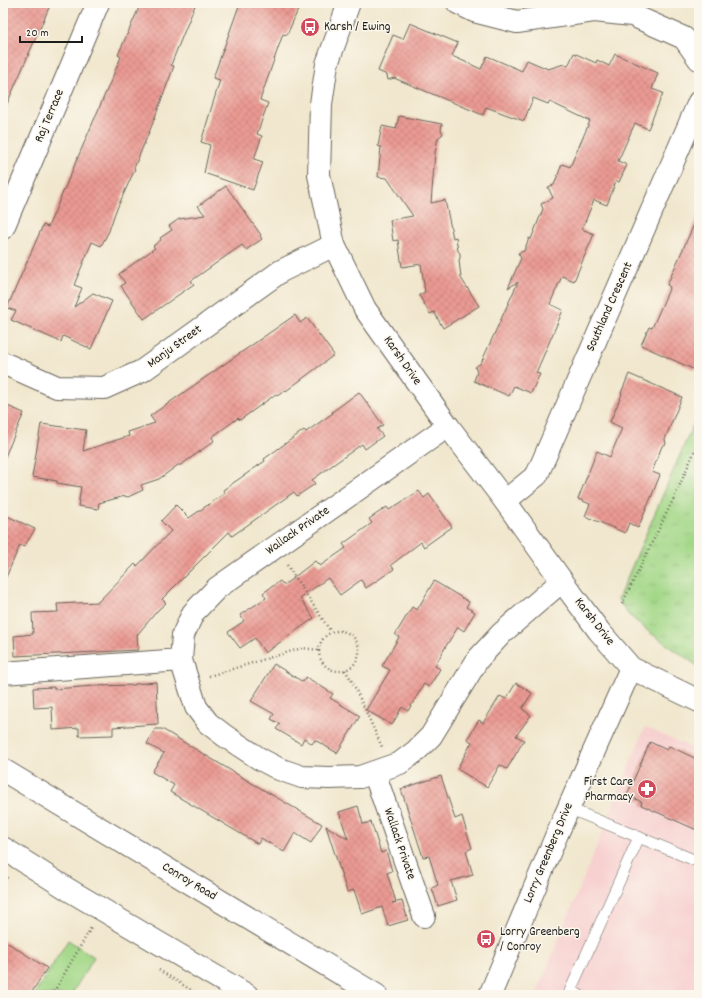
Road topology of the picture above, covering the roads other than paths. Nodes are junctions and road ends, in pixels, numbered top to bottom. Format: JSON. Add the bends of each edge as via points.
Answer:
{"nodes":[{"id":1,"x":98,"y":3,"type":"edge"},
{"id":2,"x":350,"y":3,"type":"edge"},
{"id":3,"x":458,"y":3,"type":"edge"},
{"id":4,"x":699,"y":59,"type":"edge"},
{"id":5,"x":699,"y":102,"type":"edge"},
{"id":6,"x":3,"y":228,"type":"edge"},
{"id":7,"x":334,"y":246,"type":"junction"},
{"id":8,"x":3,"y":363,"type":"edge"},
{"id":9,"x":448,"y":426,"type":"junction"},
{"id":10,"x":505,"y":501,"type":"junction"},
{"id":11,"x":562,"y":581,"type":"junction"},
{"id":12,"x":181,"y":660,"type":"junction"},
{"id":13,"x":631,"y":668,"type":"junction"},
{"id":14,"x":3,"y":673,"type":"edge"},
{"id":15,"x":699,"y":701,"type":"edge"},
{"id":16,"x":383,"y":769,"type":"junction"},
{"id":17,"x":3,"y":770,"type":"edge"},
{"id":18,"x":568,"y":808,"type":"junction"},
{"id":19,"x":639,"y":838,"type":"junction"},
{"id":20,"x":3,"y":848,"type":"edge"},
{"id":21,"x":699,"y":862,"type":"edge"},
{"id":22,"x":424,"y":916,"type":"dead end"},
{"id":23,"x":247,"y":995,"type":"edge"},
{"id":24,"x":376,"y":995,"type":"edge"},
{"id":25,"x":490,"y":995,"type":"edge"},
{"id":26,"x":579,"y":995,"type":"edge"}],
"edges":[{"from":1,"to":6,"type":"street","name":"Raj Terrace"},
{"from":2,"to":7,"type":"street","name":"Karsh Drive","via":[[327,64],[321,104],[320,175]]},
{"from":3,"to":4,"type":"street","via":[[474,11],[517,22],[594,11],[632,15],[684,38]]},
{"from":5,"to":10,"type":"street","name":"Southland Crescent","via":[[536,475]]},
{"from":7,"to":8,"type":"street","name":"Manju Street","via":[[280,270],[142,371],[104,388],[57,387]]},
{"from":7,"to":9,"type":"street","name":"Karsh Drive","via":[[365,309]]},
{"from":9,"to":10,"type":"street","name":"Karsh Drive"},
{"from":9,"to":12,"type":"street","name":"Wallack Private","via":[[217,588],[193,613],[183,635]]},
{"from":10,"to":11,"type":"street","name":"Karsh Drive"},
{"from":11,"to":13,"type":"street","name":"Karsh Drive","via":[[599,631]]},
{"from":11,"to":16,"type":"street","name":"Wallack Private","via":[[502,633],[478,659],[431,736],[416,752],[400,763]]},
{"from":12,"to":14,"type":"street"},
{"from":12,"to":16,"type":"street","name":"Wallack Private","via":[[196,708],[208,723],[260,759],[302,777],[360,777]]},
{"from":13,"to":15,"type":"street"},
{"from":13,"to":18,"type":"street","name":"Lorry Greenberg Drive"},
{"from":16,"to":22,"type":"street","name":"Wallack Private"},
{"from":17,"to":24,"type":"street","name":"Conroy Road"},
{"from":18,"to":19,"type":"lane"},
{"from":18,"to":25,"type":"street","name":"Lorry Greenberg Drive"},
{"from":19,"to":21,"type":"lane"},
{"from":19,"to":26,"type":"lane","via":[[570,991]]},
{"from":20,"to":23,"type":"street"}]}
